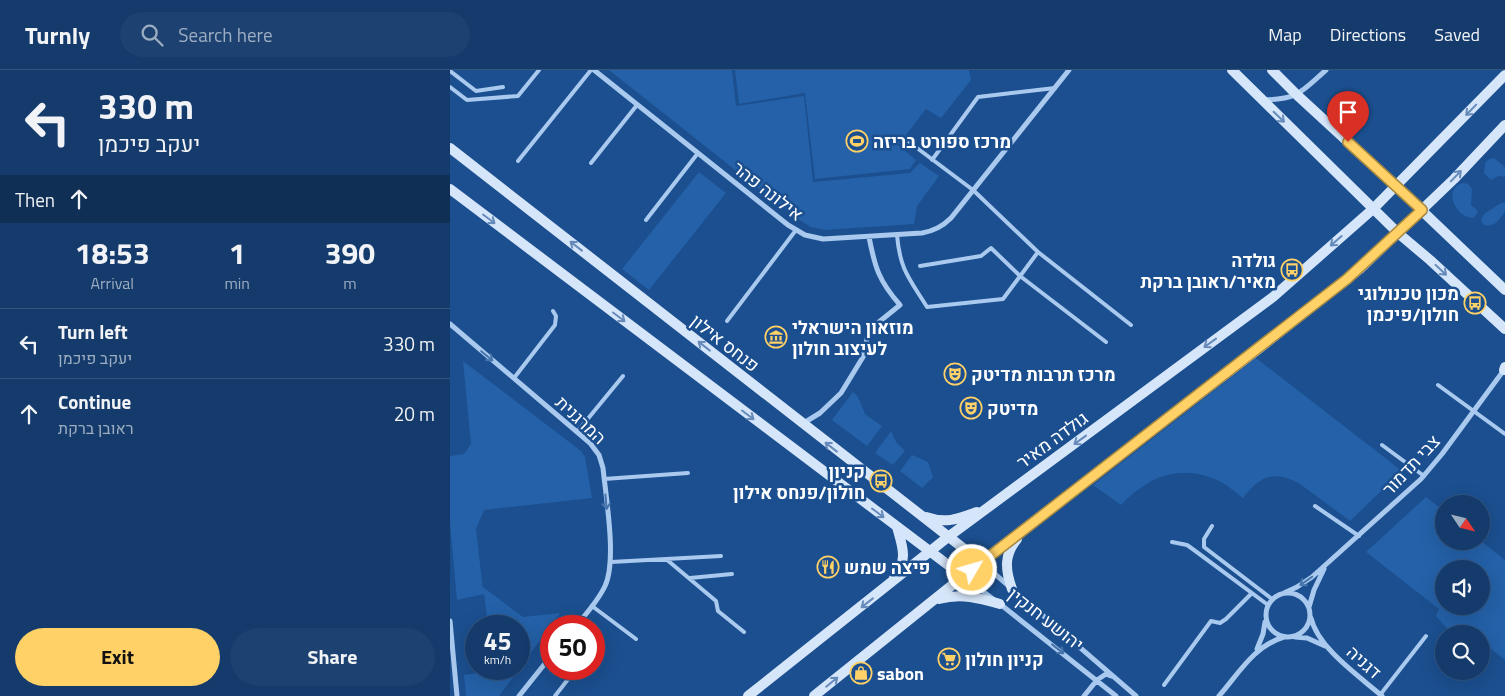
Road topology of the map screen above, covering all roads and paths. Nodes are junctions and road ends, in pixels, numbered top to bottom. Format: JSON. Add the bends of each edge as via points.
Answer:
{"nodes":[{"id":1,"x":538,"y":70,"type":"edge"},
{"id":2,"x":592,"y":70,"type":"edge"},
{"id":3,"x":1069,"y":70,"type":"edge"},
{"id":4,"x":1232,"y":70,"type":"edge"},
{"id":5,"x":1272,"y":70,"type":"edge"},
{"id":6,"x":1326,"y":70,"type":"edge"},
{"id":7,"x":450,"y":71,"type":"edge"},
{"id":8,"x":1505,"y":75,"type":"edge"},
{"id":9,"x":450,"y":86,"type":"edge"},
{"id":10,"x":503,"y":87,"type":"dead end"},
{"id":11,"x":1055,"y":88,"type":"junction"},
{"id":12,"x":1297,"y":95,"type":"junction"},
{"id":13,"x":1263,"y":100,"type":"junction"},
{"id":14,"x":637,"y":105,"type":"junction"},
{"id":15,"x":1505,"y":125,"type":"edge"},
{"id":16,"x":905,"y":139,"type":"dead end"},
{"id":17,"x":450,"y":148,"type":"edge"},
{"id":18,"x":698,"y":153,"type":"junction"},
{"id":19,"x":932,"y":160,"type":"junction"},
{"id":20,"x":518,"y":161,"type":"dead end"},
{"id":21,"x":591,"y":164,"type":"dead end"},
{"id":22,"x":1396,"y":186,"type":"junction"},
{"id":23,"x":450,"y":189,"type":"edge"},
{"id":24,"x":973,"y":190,"type":"junction"},
{"id":25,"x":1373,"y":209,"type":"junction"},
{"id":26,"x":1422,"y":210,"type":"junction"},
{"id":27,"x":646,"y":220,"type":"dead end"},
{"id":28,"x":796,"y":230,"type":"junction"},
{"id":29,"x":1398,"y":232,"type":"junction"},
{"id":30,"x":896,"y":235,"type":"junction"},
{"id":31,"x":869,"y":237,"type":"junction"},
{"id":32,"x":1038,"y":252,"type":"junction"},
{"id":33,"x":920,"y":266,"type":"dead end"},
{"id":34,"x":1020,"y":276,"type":"junction"},
{"id":35,"x":1505,"y":290,"type":"edge"},
{"id":36,"x":553,"y":311,"type":"dead end"},
{"id":37,"x":727,"y":321,"type":"dead end"},
{"id":38,"x":450,"y":324,"type":"edge"},
{"id":39,"x":1131,"y":325,"type":"dead end"},
{"id":40,"x":1504,"y":329,"type":"edge"},
{"id":41,"x":1106,"y":342,"type":"dead end"},
{"id":42,"x":1505,"y":369,"type":"edge"},
{"id":43,"x":623,"y":376,"type":"dead end"},
{"id":44,"x":514,"y":378,"type":"junction"},
{"id":45,"x":1438,"y":386,"type":"dead end"},
{"id":46,"x":1474,"y":412,"type":"junction"},
{"id":47,"x":802,"y":424,"type":"junction"},
{"id":48,"x":577,"y":432,"type":"junction"},
{"id":49,"x":1505,"y":434,"type":"edge"},
{"id":50,"x":1382,"y":445,"type":"dead end"},
{"id":51,"x":688,"y":473,"type":"dead end"},
{"id":52,"x":1424,"y":476,"type":"junction"},
{"id":53,"x":604,"y":479,"type":"junction"},
{"id":54,"x":995,"y":502,"type":"junction"},
{"id":55,"x":1315,"y":506,"type":"dead end"},
{"id":56,"x":912,"y":510,"type":"junction"},
{"id":57,"x":1030,"y":525,"type":"junction"},
{"id":58,"x":1212,"y":526,"type":"dead end"},
{"id":59,"x":897,"y":527,"type":"junction"},
{"id":60,"x":1359,"y":536,"type":"junction"},
{"id":61,"x":948,"y":537,"type":"junction"},
{"id":62,"x":1172,"y":542,"type":"dead end"},
{"id":63,"x":930,"y":553,"type":"junction"},
{"id":64,"x":721,"y":556,"type":"dead end"},
{"id":65,"x":666,"y":559,"type":"junction"},
{"id":66,"x":611,"y":562,"type":"junction"},
{"id":67,"x":981,"y":562,"type":"junction"},
{"id":68,"x":1326,"y":566,"type":"junction"},
{"id":69,"x":732,"y":574,"type":"dead end"},
{"id":70,"x":964,"y":577,"type":"junction"},
{"id":71,"x":689,"y":578,"type":"junction"},
{"id":72,"x":886,"y":588,"type":"junction"},
{"id":73,"x":1012,"y":589,"type":"junction"},
{"id":74,"x":1252,"y":593,"type":"junction"},
{"id":75,"x":1284,"y":593,"type":"junction"},
{"id":76,"x":1272,"y":599,"type":"junction"},
{"id":77,"x":933,"y":601,"type":"junction"},
{"id":78,"x":1000,"y":604,"type":"junction"},
{"id":79,"x":1268,"y":605,"type":"junction"},
{"id":80,"x":592,"y":606,"type":"junction"},
{"id":81,"x":1309,"y":608,"type":"junction"},
{"id":82,"x":1310,"y":614,"type":"junction"},
{"id":83,"x":585,"y":615,"type":"edge"},
{"id":84,"x":1266,"y":619,"type":"junction"},
{"id":85,"x":450,"y":621,"type":"edge"},
{"id":86,"x":744,"y":632,"type":"dead end"},
{"id":87,"x":1426,"y":636,"type":"dead end"},
{"id":88,"x":1285,"y":637,"type":"junction"},
{"id":89,"x":1292,"y":637,"type":"junction"},
{"id":90,"x":636,"y":639,"type":"dead end"},
{"id":91,"x":1328,"y":648,"type":"junction"},
{"id":92,"x":1256,"y":652,"type":"junction"},
{"id":93,"x":540,"y":669,"type":"edge"},
{"id":94,"x":1090,"y":674,"type":"junction"},
{"id":95,"x":1113,"y":676,"type":"junction"},
{"id":96,"x":567,"y":680,"type":"edge"},
{"id":97,"x":1097,"y":680,"type":"junction"},
{"id":98,"x":1164,"y":685,"type":"dead end"},
{"id":99,"x":1105,"y":687,"type":"junction"},
{"id":100,"x":1090,"y":689,"type":"junction"},
{"id":101,"x":1381,"y":695,"type":"edge"},
{"id":102,"x":457,"y":696,"type":"edge"},
{"id":103,"x":518,"y":696,"type":"edge"},
{"id":104,"x":554,"y":696,"type":"edge"},
{"id":105,"x":748,"y":696,"type":"edge"},
{"id":106,"x":814,"y":696,"type":"edge"},
{"id":107,"x":1084,"y":696,"type":"edge"},
{"id":108,"x":1116,"y":696,"type":"edge"},
{"id":109,"x":1136,"y":696,"type":"edge"},
{"id":110,"x":1219,"y":696,"type":"edge"}],
"edges":[{"from":1,"to":9,"type":"lane","via":[[518,96],[467,100]]},
{"from":2,"to":14,"type":"street","name":"אילונה פהר"},
{"from":2,"to":20,"type":"lane"},
{"from":3,"to":11,"type":"street","name":"אילונה פהר"},
{"from":4,"to":13,"type":"main road"},
{"from":5,"to":12,"type":"main road"},
{"from":6,"to":12,"type":"street"},
{"from":7,"to":10,"type":"lane","via":[[476,91]]},
{"from":8,"to":22,"type":"main road","name":"גולדה מאיר","one_way":true},
{"from":11,"to":19,"type":"lane","via":[[978,97]]},
{"from":11,"to":24,"type":"street","name":"אילונה פהר"},
{"from":12,"to":13,"type":"street"},
{"from":12,"to":22,"type":"main road"},
{"from":13,"to":25,"type":"main road","one_way":true},
{"from":14,"to":18,"type":"street","name":"אילונה פהר"},
{"from":14,"to":21,"type":"lane"},
{"from":26,"to":15,"type":"main road","one_way":true},
{"from":16,"to":19,"type":"lane"},
{"from":47,"to":17,"type":"main road","name":"פנחס אילון","one_way":true},
{"from":18,"to":27,"type":"lane"},
{"from":18,"to":28,"type":"street","name":"אילונה פהר"},
{"from":19,"to":24,"type":"lane"},
{"from":22,"to":25,"type":"main road","name":"גולדה מאיר"},
{"from":22,"to":26,"type":"main road"},
{"from":23,"to":59,"type":"main road","one_way":true},
{"from":24,"to":30,"type":"street","name":"אילונה פהר","via":[[940,227],[927,232]]},
{"from":24,"to":32,"type":"lane"},
{"from":25,"to":29,"type":"main road"},
{"from":25,"to":54,"type":"main road","name":"גולדה מאיר","one_way":true,"via":[[1273,297]]},
{"from":26,"to":29,"type":"main road"},
{"from":26,"to":35,"type":"main road"},
{"from":28,"to":31,"type":"street","name":"אילונה פהר","via":[[824,239]]},
{"from":28,"to":37,"type":"lane"},
{"from":29,"to":40,"type":"main road","one_way":true},
{"from":29,"to":57,"type":"main road","via":[[1361,268]]},
{"from":30,"to":31,"type":"street","name":"אילונה פהר"},
{"from":30,"to":34,"type":"lane","via":[[905,273],[927,307],[1003,299]]},
{"from":31,"to":47,"type":"street","via":[[881,281],[900,306],[870,330],[863,358],[841,393],[820,413]]},
{"from":32,"to":34,"type":"lane"},
{"from":32,"to":39,"type":"lane"},
{"from":33,"to":34,"type":"lane","via":[[981,256],[991,248]]},
{"from":34,"to":41,"type":"lane"},
{"from":36,"to":44,"type":"lane","via":[[556,325]]},
{"from":38,"to":44,"type":"street","name":"המרגנית","one_way":true},
{"from":42,"to":46,"type":"street","name":"צבי תדמור"},
{"from":43,"to":48,"type":"lane"},
{"from":44,"to":48,"type":"street","name":"המרגנית"},
{"from":45,"to":46,"type":"lane"},
{"from":46,"to":49,"type":"lane"},
{"from":46,"to":52,"type":"street","name":"צבי תדמור"},
{"from":56,"to":47,"type":"main road","name":"פנחס אילון","one_way":true},
{"from":48,"to":53,"type":"street","name":"המרגנית","via":[[599,455]]},
{"from":50,"to":52,"type":"lane"},
{"from":51,"to":53,"type":"lane"},
{"from":52,"to":60,"type":"street","name":"צבי תדמור"},
{"from":53,"to":66,"type":"street","name":"המרגנית","one_way":true},
{"from":54,"to":56,"type":"main road","via":[[976,513],[950,521],[936,520]]},
{"from":54,"to":61,"type":"main road","name":"גולדה מאיר"},
{"from":55,"to":60,"type":"lane"},
{"from":56,"to":61,"type":"main road","name":"פנחס אילון"},
{"from":57,"to":67,"type":"main road"},
{"from":57,"to":73,"type":"main road","via":[[1008,552],[1006,568]]},
{"from":58,"to":76,"type":"lane","via":[[1204,539],[1204,547]]},
{"from":59,"to":63,"type":"main road"},
{"from":59,"to":72,"type":"main road","via":[[904,558],[896,577]]},
{"from":60,"to":68,"type":"street","name":"צבי תדמור"},
{"from":61,"to":63,"type":"main road","name":"גולדה מאיר"},
{"from":61,"to":67,"type":"main road","name":"פנחס אילון"},
{"from":62,"to":74,"type":"lane","via":[[1194,550]]},
{"from":63,"to":70,"type":"main road","name":"יהושע חנקין"},
{"from":63,"to":72,"type":"main road","name":"גולדה מאיר"},
{"from":64,"to":65,"type":"lane"},
{"from":65,"to":66,"type":"lane"},
{"from":65,"to":71,"type":"lane"},
{"from":66,"to":80,"type":"street","name":"המרגנית","via":[[605,587]]},
{"from":67,"to":70,"type":"main road"},
{"from":67,"to":73,"type":"street","name":"יהושע חנקין"},
{"from":68,"to":75,"type":"street","name":"צבי תדמור","one_way":true},
{"from":68,"to":81,"type":"street","name":"צבי תדמור"},
{"from":69,"to":71,"type":"lane"},
{"from":70,"to":77,"type":"main road"},
{"from":70,"to":78,"type":"street","name":"יהושע חנקין"},
{"from":71,"to":86,"type":"lane","via":[[716,601],[718,611]]},
{"from":72,"to":105,"type":"main road","name":"גולדה מאיר","one_way":true},
{"from":73,"to":95,"type":"street","name":"יהושע חנקין"},
{"from":74,"to":79,"type":"lane"},
{"from":74,"to":98,"type":"lane","via":[[1226,620],[1220,623],[1212,621]]},
{"from":75,"to":76,"type":"street"},
{"from":75,"to":81,"type":"street","via":[[1298,594]]},
{"from":76,"to":79,"type":"street"},
{"from":77,"to":78,"type":"main road","via":[[967,596]]},
{"from":106,"to":77,"type":"main road","one_way":true},
{"from":78,"to":94,"type":"street","name":"יהושע חנקין","one_way":true},
{"from":79,"to":84,"type":"street"},
{"from":80,"to":83,"type":"street","name":"המרגנית"},
{"from":80,"to":90,"type":"lane"},
{"from":81,"to":82,"type":"street"},
{"from":82,"to":89,"type":"street","via":[[1304,630]]},
{"from":82,"to":91,"type":"street","name":"דגניה","via":[[1315,630]]},
{"from":84,"to":88,"type":"street","via":[[1272,631]]},
{"from":84,"to":92,"type":"street"},
{"from":85,"to":102,"type":"street"},
{"from":87,"to":101,"type":"lane"},
{"from":88,"to":89,"type":"street"},
{"from":88,"to":92,"type":"street"},
{"from":89,"to":91,"type":"street","name":"דגניה","via":[[1307,638]]},
{"from":91,"to":101,"type":"street","name":"דגניה"},
{"from":92,"to":110,"type":"street"},
{"from":93,"to":103,"type":"street"},
{"from":94,"to":97,"type":"street","name":"יהושע חנקין"},
{"from":94,"to":100,"type":"street"},
{"from":95,"to":97,"type":"street","via":[[1106,674]]},
{"from":95,"to":109,"type":"street","name":"יהושע חנקין"},
{"from":96,"to":104,"type":"lane"},
{"from":97,"to":99,"type":"street","name":"יהושע חנקין"},
{"from":97,"to":100,"type":"street"},
{"from":99,"to":100,"type":"street"},
{"from":99,"to":108,"type":"street","name":"יהושע חנקין"},
{"from":100,"to":107,"type":"street"}]}
